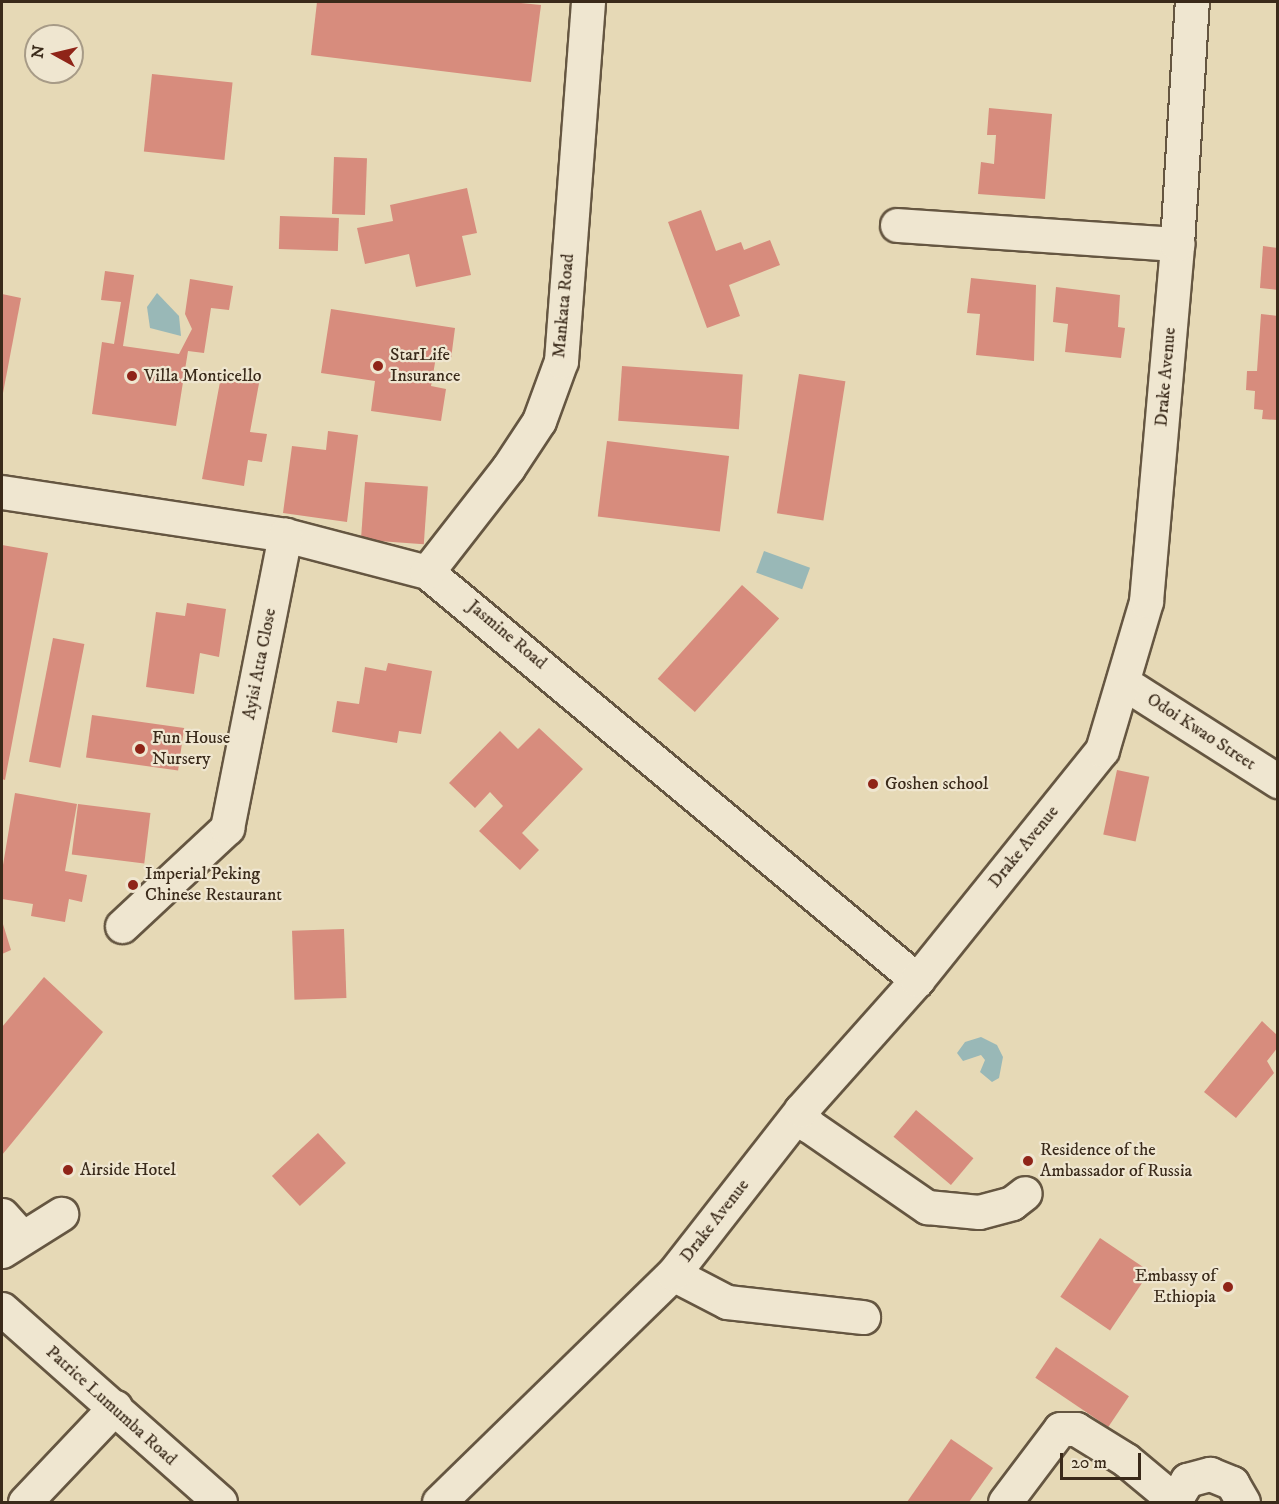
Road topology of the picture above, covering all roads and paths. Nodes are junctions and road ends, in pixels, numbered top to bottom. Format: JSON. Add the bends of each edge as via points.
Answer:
{"nodes":[{"id":1,"x":588,"y":2,"type":"edge"},
{"id":2,"x":1192,"y":2,"type":"edge"},
{"id":3,"x":897,"y":225,"type":"dead end"},
{"id":4,"x":1177,"y":244,"type":"junction"},
{"id":5,"x":2,"y":492,"type":"edge"},
{"id":6,"x":285,"y":535,"type":"junction"},
{"id":7,"x":427,"y":572,"type":"junction"},
{"id":8,"x":1124,"y":683,"type":"junction"},
{"id":9,"x":1278,"y":782,"type":"edge"},
{"id":10,"x":122,"y":927,"type":"dead end"},
{"id":11,"x":917,"y":980,"type":"junction"},
{"id":12,"x":801,"y":1110,"type":"junction"},
{"id":13,"x":1025,"y":1193,"type":"dead end"},
{"id":14,"x":60,"y":1214,"type":"dead end"},
{"id":15,"x":8,"y":1234,"type":"edge"},
{"id":16,"x":673,"y":1274,"type":"junction"},
{"id":17,"x":2,"y":1309,"type":"edge"},
{"id":18,"x":863,"y":1317,"type":"dead end"},
{"id":19,"x":115,"y":1407,"type":"junction"},
{"id":20,"x":1174,"y":1501,"type":"edge"},
{"id":21,"x":25,"y":1503,"type":"edge"},
{"id":22,"x":220,"y":1503,"type":"edge"},
{"id":23,"x":439,"y":1503,"type":"edge"},
{"id":24,"x":1005,"y":1503,"type":"edge"},
{"id":25,"x":1243,"y":1503,"type":"edge"}],
"edges":[{"from":1,"to":7,"type":"street","name":"Mankata Road","via":[[561,361],[538,421],[508,468]]},
{"from":2,"to":4,"type":"street","name":"Drake Avenue"},
{"from":3,"to":4,"type":"street"},
{"from":4,"to":8,"type":"street","name":"Drake Avenue","via":[[1146,601]]},
{"from":5,"to":6,"type":"street","name":"Jasmine Road"},
{"from":6,"to":7,"type":"street","name":"Jasmine Road"},
{"from":6,"to":10,"type":"street","name":"Ayisi Atta Close","via":[[227,828]]},
{"from":7,"to":11,"type":"street","name":"Jasmine Road"},
{"from":8,"to":9,"type":"street","name":"Odoi Kwao Street"},
{"from":8,"to":11,"type":"street","name":"Drake Avenue","via":[[1102,750]]},
{"from":11,"to":12,"type":"street","name":"Drake Avenue"},
{"from":12,"to":13,"type":"street","via":[[808,1125],[927,1207],[979,1212],[1012,1203]]},
{"from":12,"to":16,"type":"street","name":"Drake Avenue"},
{"from":14,"to":15,"type":"street"},
{"from":16,"to":18,"type":"street","via":[[727,1302]]},
{"from":16,"to":23,"type":"street","name":"Drake Avenue"},
{"from":17,"to":19,"type":"street","name":"Patrice Lumumba Road"},
{"from":19,"to":21,"type":"street"},
{"from":19,"to":22,"type":"street","name":"Patrice Lumumba Road"},
{"from":20,"to":24,"type":"street","via":[[1126,1460],[1076,1429],[1060,1429]]},
{"from":20,"to":25,"type":"street","via":[[1187,1480],[1210,1474],[1232,1483]]}]}
